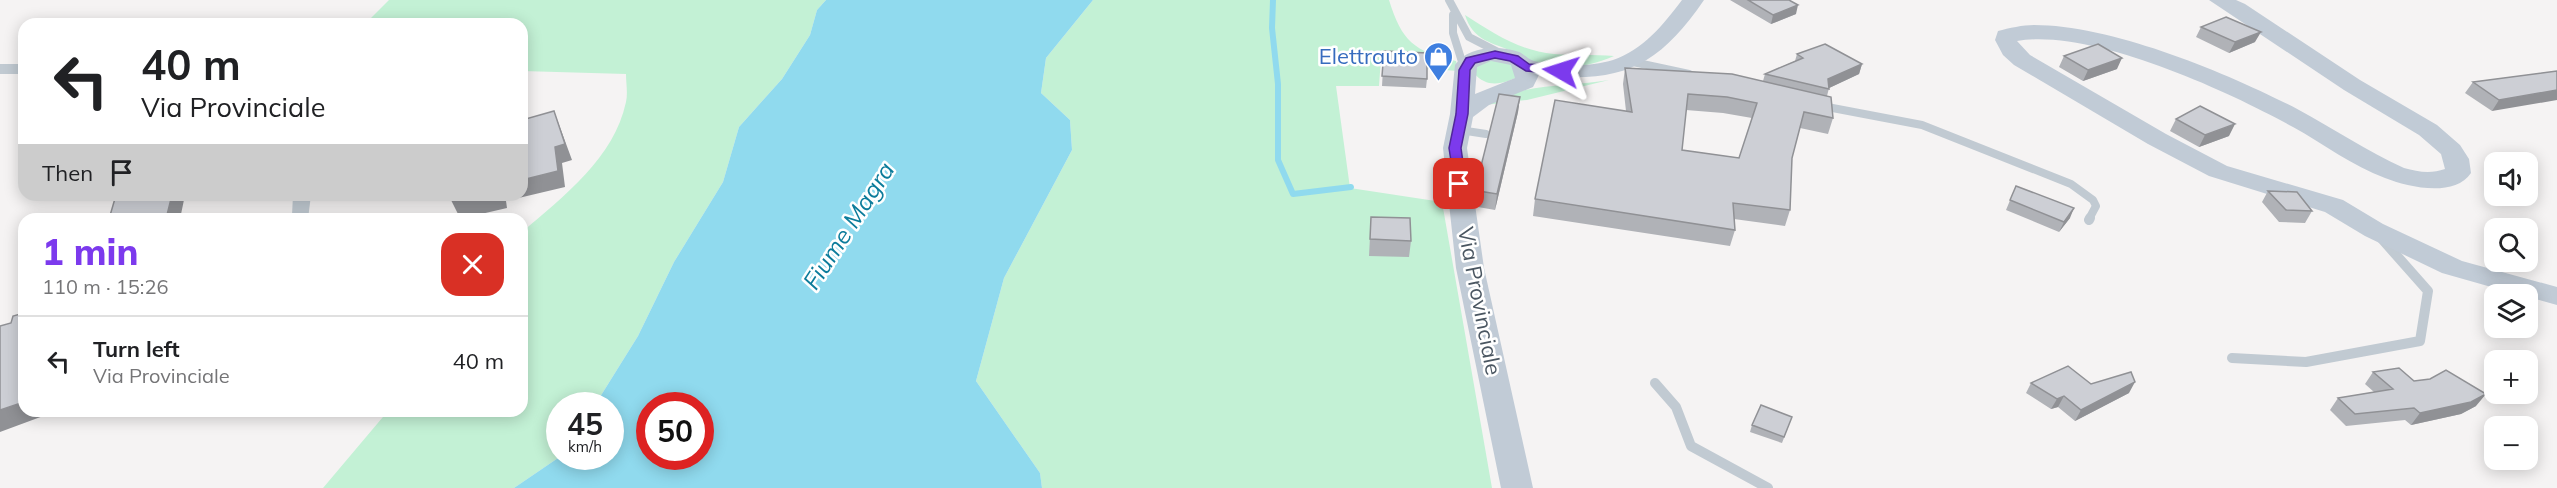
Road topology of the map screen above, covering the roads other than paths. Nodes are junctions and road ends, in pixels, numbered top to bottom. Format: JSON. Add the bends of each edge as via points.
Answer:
{"nodes":[{"id":1,"x":1449,"y":0,"type":"edge"},
{"id":2,"x":1693,"y":0,"type":"edge"},
{"id":3,"x":2220,"y":0,"type":"edge"},
{"id":4,"x":1453,"y":12,"type":"junction"},
{"id":5,"x":1505,"y":56,"type":"junction"},
{"id":6,"x":1625,"y":65,"type":"junction"},
{"id":7,"x":0,"y":69,"type":"edge"},
{"id":8,"x":18,"y":69,"type":"edge"},
{"id":9,"x":1465,"y":72,"type":"junction"},
{"id":10,"x":1700,"y":76,"type":"edge"},
{"id":11,"x":1518,"y":80,"type":"junction"},
{"id":12,"x":1808,"y":103,"type":"edge"},
{"id":13,"x":1460,"y":122,"type":"junction"},
{"id":14,"x":1486,"y":134,"type":"edge"},
{"id":15,"x":2089,"y":220,"type":"dead end"},
{"id":16,"x":2374,"y":230,"type":"junction"},
{"id":17,"x":2557,"y":296,"type":"edge"},
{"id":18,"x":2232,"y":358,"type":"dead end"},
{"id":19,"x":1655,"y":383,"type":"dead end"},
{"id":20,"x":1517,"y":488,"type":"edge"},
{"id":21,"x":1768,"y":488,"type":"edge"}],
"edges":[{"from":1,"to":4,"type":"lane"},
{"from":2,"to":6,"type":"street","via":[[1659,43]]},
{"from":3,"to":16,"type":"street","via":[[2435,136],[2455,156],[2458,172],[2450,178],[2433,180],[2386,170],[2253,97],[2188,70],[2084,38],[2025,31],[2006,36],[2005,40],[2011,52],[2022,60],[2208,166],[2334,206]]},
{"from":4,"to":5,"type":"lane","via":[[1469,37]]},
{"from":4,"to":9,"type":"lane","via":[[1453,33]]},
{"from":5,"to":9,"type":"street","via":[[1477,57],[1470,60]]},
{"from":5,"to":11,"type":"street"},
{"from":6,"to":10,"type":"lane"},
{"from":6,"to":11,"type":"street","via":[[1579,81]]},
{"from":7,"to":8,"type":"street"},
{"from":9,"to":11,"type":"street","via":[[1477,84]]},
{"from":9,"to":13,"type":"street","name":"Via Provinciale"},
{"from":11,"to":13,"type":"street","via":[[1481,100]]},
{"from":12,"to":15,"type":"lane","via":[[1922,125],[2071,184],[2093,200],[2096,206]]},
{"from":13,"to":14,"type":"lane"},
{"from":13,"to":20,"type":"street","name":"Via Provinciale","via":[[1456,163],[1470,268]]},
{"from":16,"to":17,"type":"street","via":[[2452,267]]},
{"from":16,"to":18,"type":"lane","via":[[2428,291],[2420,341],[2306,362]]},
{"from":19,"to":21,"type":"lane","via":[[1676,407],[1691,447]]}]}
